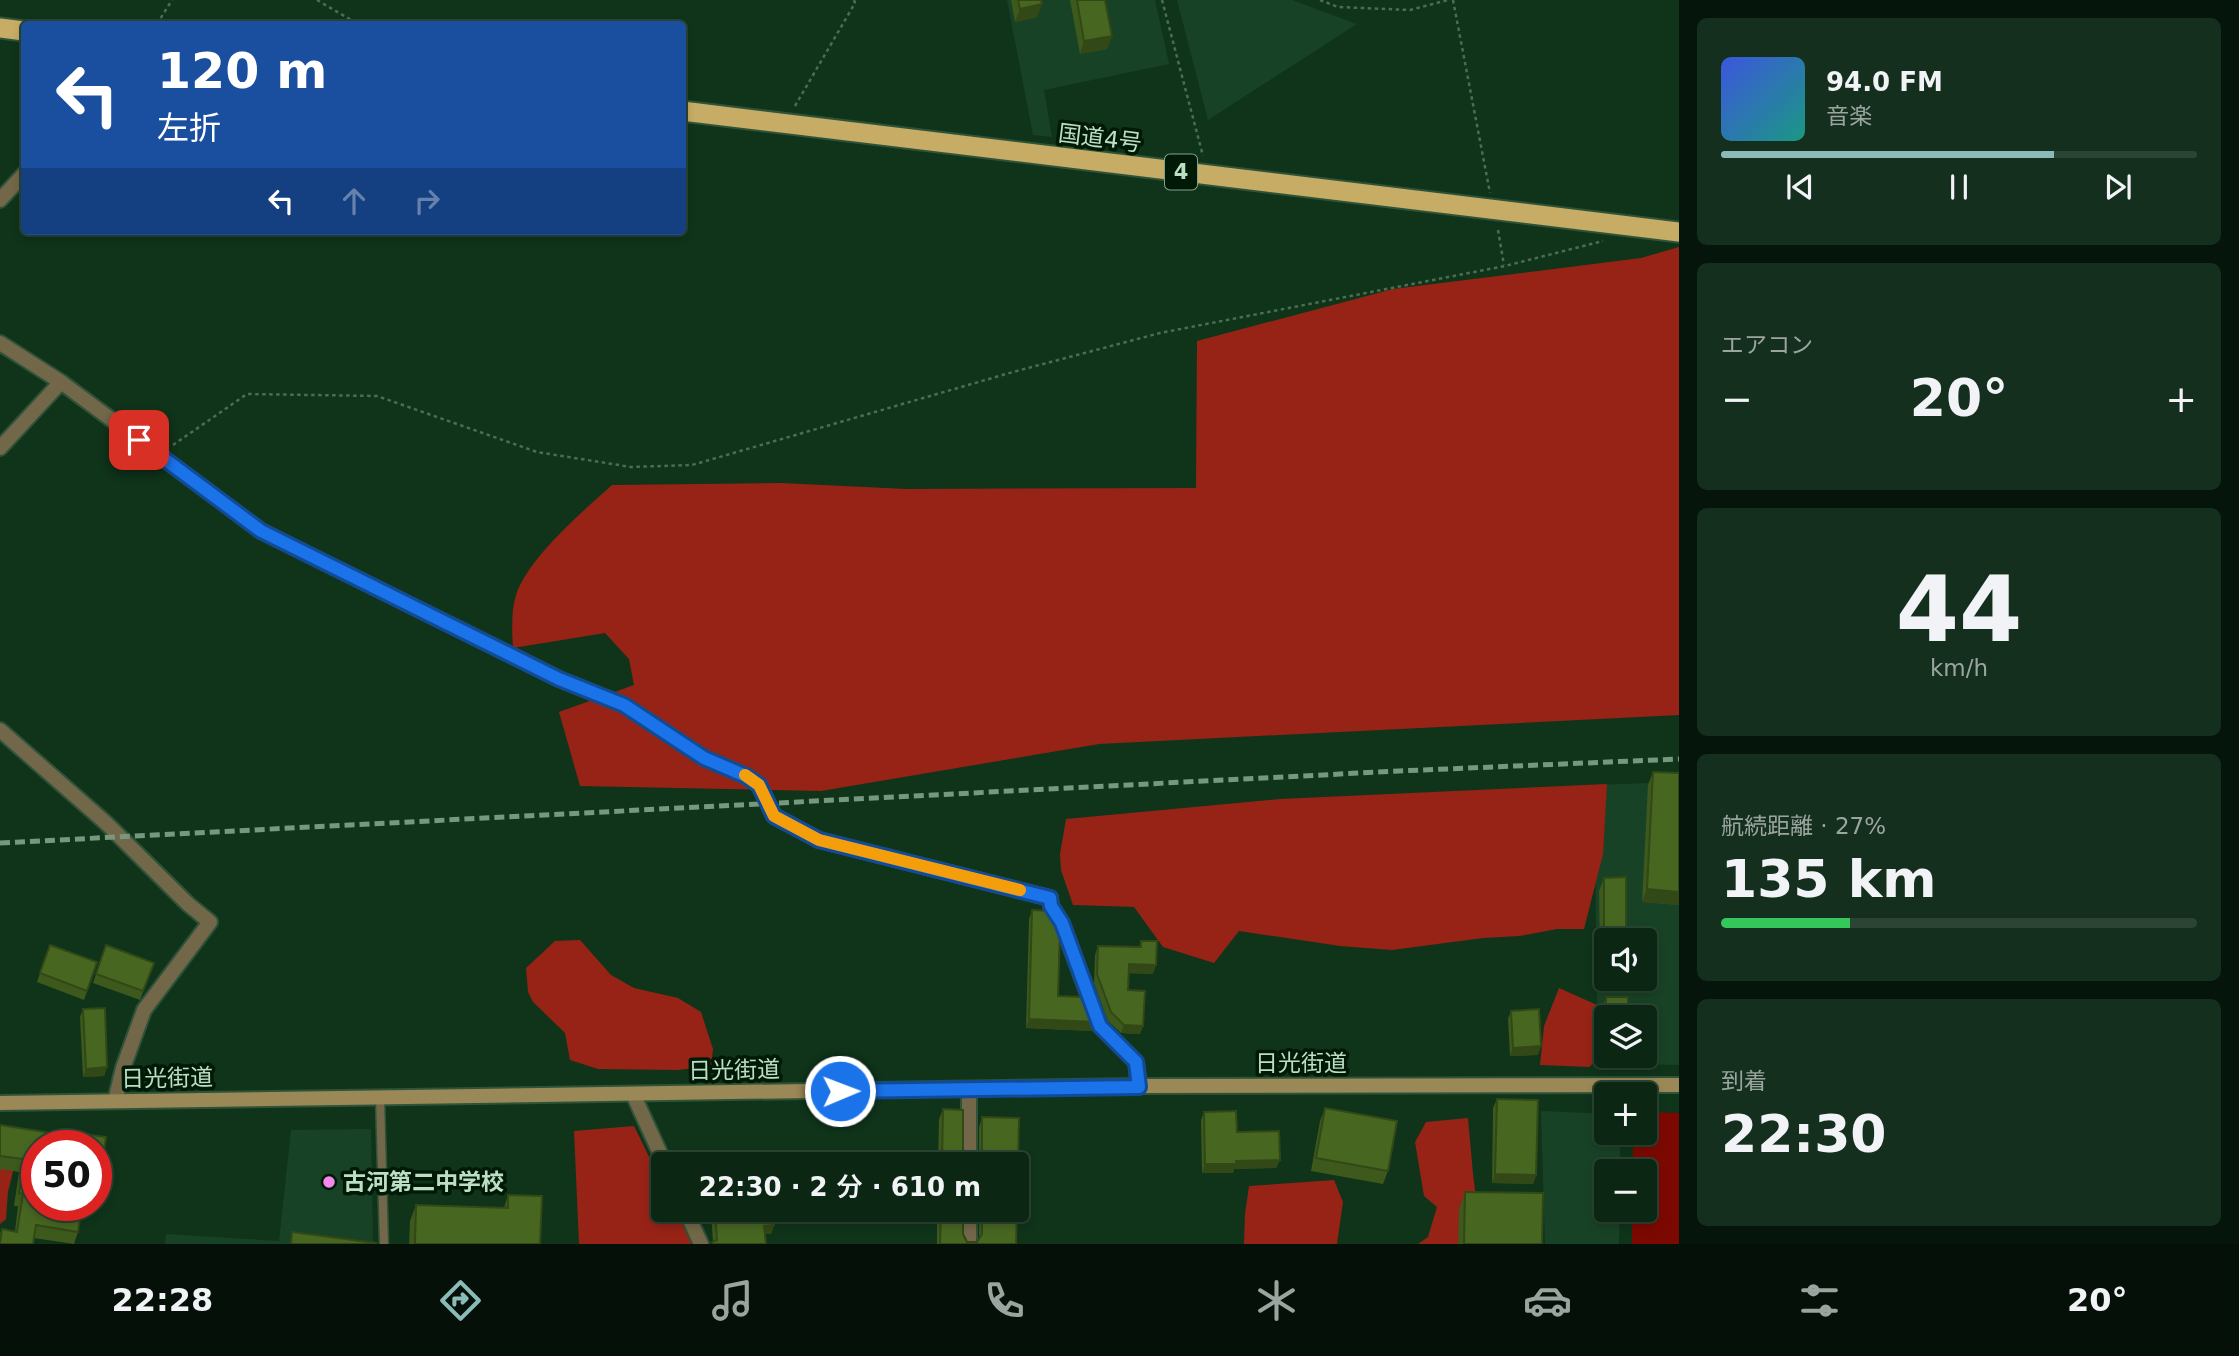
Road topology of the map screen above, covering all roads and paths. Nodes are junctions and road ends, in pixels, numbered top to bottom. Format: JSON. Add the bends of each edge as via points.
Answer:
{"nodes":[{"id":1,"x":172,"y":0,"type":"edge"},
{"id":2,"x":317,"y":0,"type":"edge"},
{"id":3,"x":854,"y":0,"type":"edge"},
{"id":4,"x":1162,"y":0,"type":"edge"},
{"id":5,"x":1320,"y":0,"type":"edge"},
{"id":6,"x":1448,"y":0,"type":"edge"},
{"id":7,"x":1453,"y":0,"type":"edge"},
{"id":8,"x":159,"y":21,"type":"edge"},
{"id":9,"x":353,"y":21,"type":"edge"},
{"id":10,"x":0,"y":28,"type":"edge"},
{"id":11,"x":21,"y":31,"type":"edge"},
{"id":12,"x":686,"y":111,"type":"edge"},
{"id":13,"x":790,"y":124,"type":"junction"},
{"id":14,"x":1206,"y":175,"type":"junction"},
{"id":15,"x":21,"y":177,"type":"edge"},
{"id":16,"x":0,"y":200,"type":"edge"},
{"id":17,"x":1495,"y":210,"type":"junction"},
{"id":18,"x":1616,"y":225,"type":"junction"},
{"id":19,"x":1679,"y":232,"type":"edge"},
{"id":20,"x":1505,"y":266,"type":"junction"},
{"id":21,"x":0,"y":343,"type":"edge"},
{"id":22,"x":61,"y":382,"type":"junction"},
{"id":23,"x":0,"y":448,"type":"edge"},
{"id":24,"x":159,"y":455,"type":"junction"},
{"id":25,"x":0,"y":730,"type":"edge"},
{"id":26,"x":1679,"y":1085,"type":"edge"},
{"id":27,"x":1139,"y":1087,"type":"junction"},
{"id":28,"x":969,"y":1089,"type":"junction"},
{"id":29,"x":633,"y":1094,"type":"junction"},
{"id":30,"x":380,"y":1098,"type":"junction"},
{"id":31,"x":115,"y":1101,"type":"junction"},
{"id":32,"x":0,"y":1103,"type":"edge"},
{"id":33,"x":659,"y":1152,"type":"edge"},
{"id":34,"x":969,"y":1152,"type":"edge"},
{"id":35,"x":691,"y":1222,"type":"edge"},
{"id":36,"x":969,"y":1222,"type":"edge"},
{"id":37,"x":384,"y":1244,"type":"edge"},
{"id":38,"x":701,"y":1244,"type":"edge"},
{"id":39,"x":969,"y":1244,"type":"edge"}],
"edges":[{"from":1,"to":8,"type":"path"},
{"from":2,"to":9,"type":"path"},
{"from":3,"to":13,"type":"path","via":[[792,111]]},
{"from":4,"to":14,"type":"path"},
{"from":5,"to":6,"type":"path","via":[[1338,7],[1410,10]]},
{"from":7,"to":17,"type":"path"},
{"from":10,"to":11,"type":"highway"},
{"from":12,"to":13,"type":"highway","name":"国道4号","number":"4"},
{"from":13,"to":14,"type":"highway","name":"国道4号","number":"4"},
{"from":14,"to":17,"type":"highway","name":"国道4号","number":"4"},
{"from":15,"to":16,"type":"street"},
{"from":17,"to":18,"type":"highway","name":"国道4号","number":"4"},
{"from":17,"to":20,"type":"path"},
{"from":18,"to":19,"type":"highway","name":"国道4号","number":"4"},
{"from":18,"to":20,"type":"path","via":[[1614,236],[1597,244]]},
{"from":20,"to":24,"type":"path","via":[[1160,333],[692,465],[631,467],[537,452],[377,396],[247,394]]},
{"from":21,"to":22,"type":"street"},
{"from":22,"to":23,"type":"street"},
{"from":22,"to":24,"type":"street"},
{"from":24,"to":27,"type":"street","via":[[261,531],[559,679],[624,705],[704,758],[746,776],[759,785],[774,816],[819,840],[1050,898],[1100,1026],[1136,1062]]},
{"from":25,"to":31,"type":"street","via":[[210,922],[144,1010]]},
{"from":26,"to":27,"type":"main road","name":"日光街道"},
{"from":27,"to":28,"type":"main road","name":"日光街道"},
{"from":28,"to":29,"type":"main road","name":"日光街道"},
{"from":28,"to":34,"type":"street"},
{"from":29,"to":30,"type":"main road","name":"日光街道"},
{"from":29,"to":33,"type":"street"},
{"from":30,"to":31,"type":"main road","name":"日光街道"},
{"from":30,"to":37,"type":"lane"},
{"from":31,"to":32,"type":"main road","name":"日光街道"},
{"from":35,"to":38,"type":"street"},
{"from":36,"to":39,"type":"street"}]}
